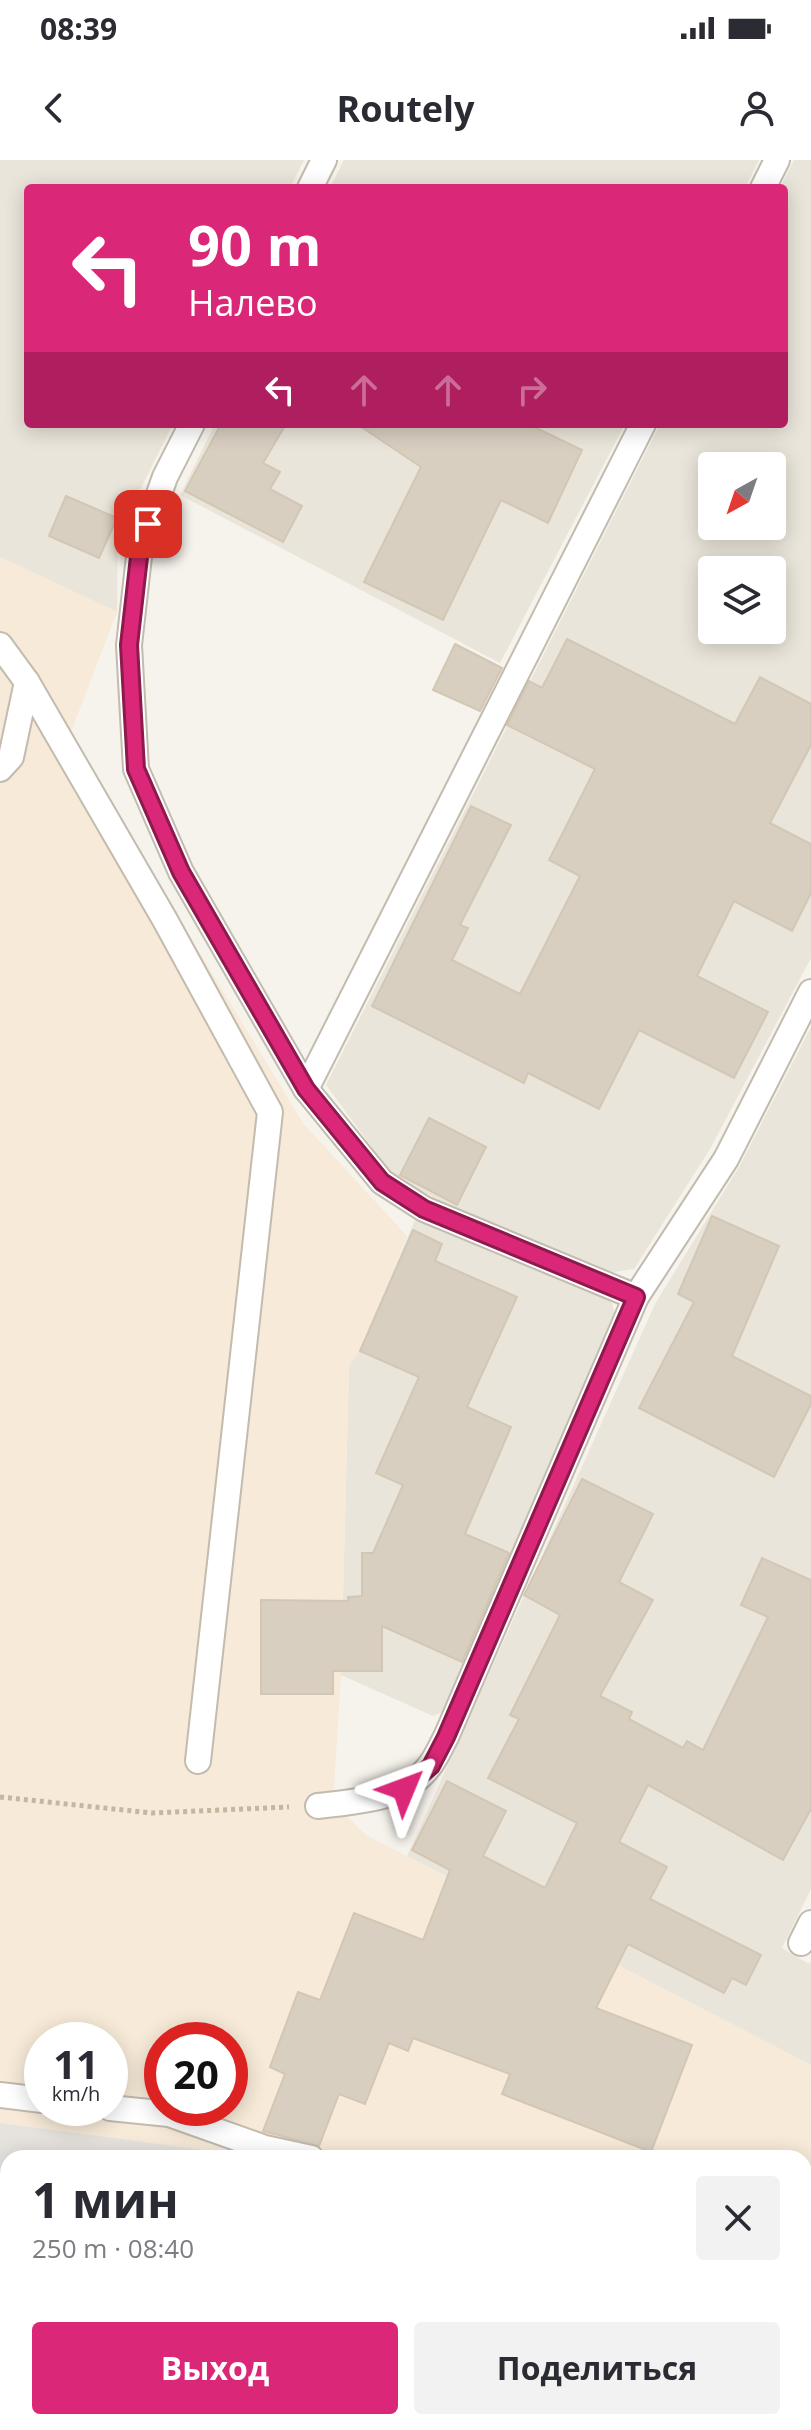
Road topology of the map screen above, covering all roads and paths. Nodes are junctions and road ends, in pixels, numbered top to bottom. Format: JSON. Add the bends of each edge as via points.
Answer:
{"nodes":[{"id":1,"x":324,"y":160,"type":"edge"},
{"id":2,"x":777,"y":160,"type":"edge"},
{"id":3,"x":312,"y":184,"type":"edge"},
{"id":4,"x":765,"y":184,"type":"edge"},
{"id":5,"x":190,"y":428,"type":"edge"},
{"id":6,"x":641,"y":428,"type":"edge"},
{"id":7,"x":0,"y":645,"type":"edge"},
{"id":8,"x":27,"y":682,"type":"junction"},
{"id":9,"x":0,"y":769,"type":"edge"},
{"id":10,"x":811,"y":992,"type":"edge"},
{"id":11,"x":306,"y":1089,"type":"junction"},
{"id":12,"x":636,"y":1297,"type":"junction"},
{"id":13,"x":198,"y":1761,"type":"dead end"},
{"id":14,"x":0,"y":1797,"type":"edge"},
{"id":15,"x":318,"y":1806,"type":"joint"},
{"id":16,"x":0,"y":2095,"type":"edge"},
{"id":17,"x":24,"y":2098,"type":"edge"},
{"id":18,"x":128,"y":2110,"type":"edge"},
{"id":19,"x":274,"y":2150,"type":"edge"}],
"edges":[{"from":1,"to":3,"type":"lane"},
{"from":2,"to":4,"type":"lane"},
{"from":5,"to":11,"type":"lane","via":[[165,477],[140,548],[129,645],[136,769],[181,872]]},
{"from":6,"to":11,"type":"lane"},
{"from":7,"to":8,"type":"lane"},
{"from":8,"to":9,"type":"lane","via":[[11,757]]},
{"from":8,"to":13,"type":"lane","via":[[270,1112]]},
{"from":10,"to":12,"type":"lane","via":[[726,1159]]},
{"from":11,"to":12,"type":"lane","via":[[382,1182],[424,1209]]},
{"from":12,"to":15,"type":"lane","via":[[431,1766],[404,1789]]},
{"from":14,"to":15,"type":"path","via":[[152,1813]]},
{"from":16,"to":17,"type":"lane"},
{"from":18,"to":19,"type":"lane","via":[[169,2114]]}]}
